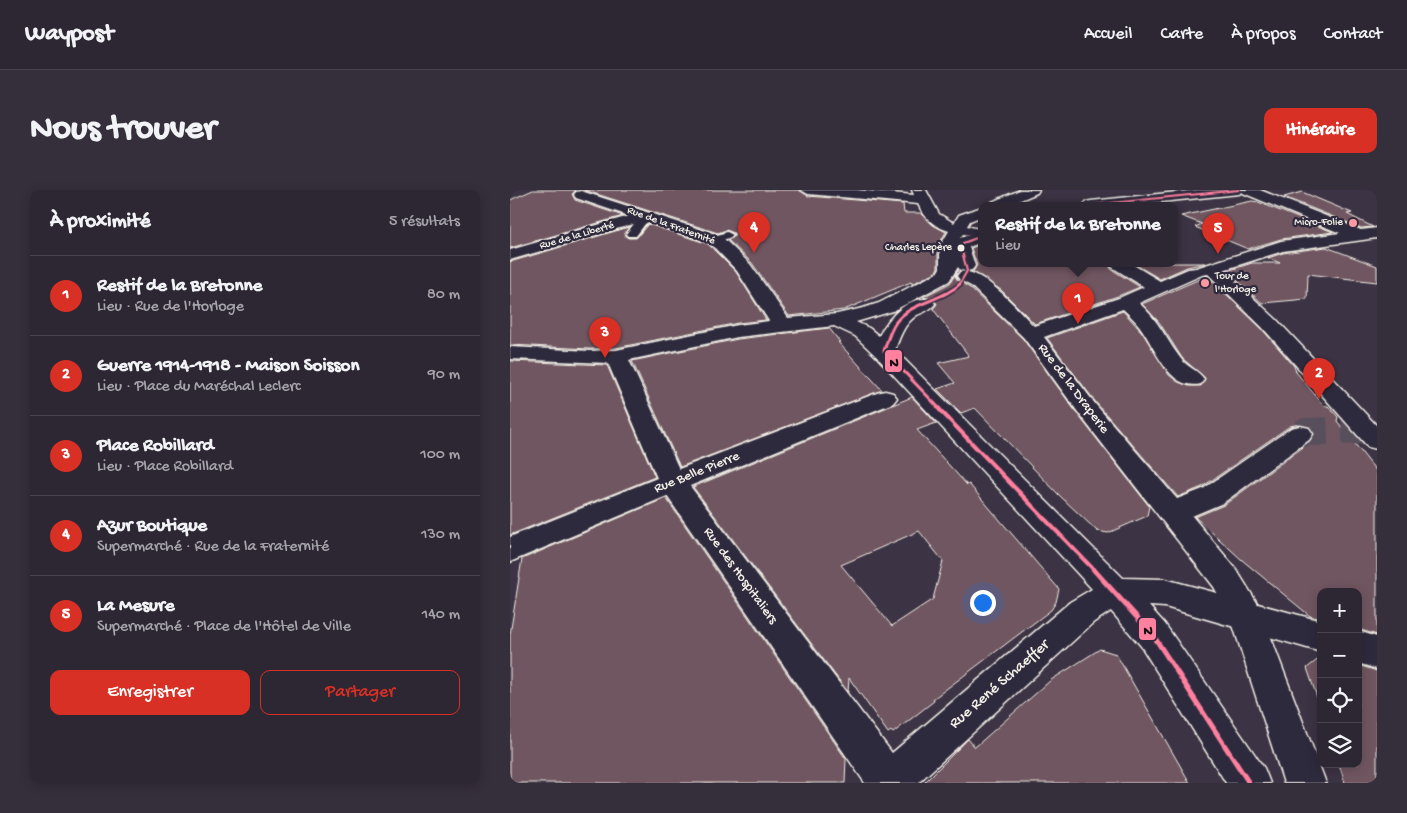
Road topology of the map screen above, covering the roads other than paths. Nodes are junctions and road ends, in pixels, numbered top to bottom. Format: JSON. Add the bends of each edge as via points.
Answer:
{"nodes":[{"id":1,"x":808,"y":190,"type":"edge"},
{"id":2,"x":1032,"y":190,"type":"edge"},
{"id":3,"x":1239,"y":190,"type":"edge"},
{"id":4,"x":1248,"y":190,"type":"edge"},
{"id":5,"x":588,"y":193,"type":"edge"},
{"id":6,"x":921,"y":195,"type":"edge"},
{"id":7,"x":1004,"y":202,"type":"edge"},
{"id":8,"x":1121,"y":202,"type":"edge"},
{"id":9,"x":646,"y":217,"type":"junction"},
{"id":10,"x":969,"y":219,"type":"edge"},
{"id":11,"x":978,"y":227,"type":"edge"},
{"id":12,"x":978,"y":230,"type":"edge"},
{"id":13,"x":632,"y":234,"type":"dead end"},
{"id":14,"x":1372,"y":236,"type":"edge"},
{"id":15,"x":978,"y":237,"type":"edge"},
{"id":16,"x":510,"y":255,"type":"edge"},
{"id":17,"x":1124,"y":267,"type":"edge"},
{"id":18,"x":1203,"y":270,"type":"junction"},
{"id":19,"x":966,"y":276,"type":"junction"},
{"id":20,"x":1158,"y":288,"type":"junction"},
{"id":21,"x":1126,"y":302,"type":"junction"},
{"id":22,"x":837,"y":320,"type":"junction"},
{"id":23,"x":782,"y":325,"type":"junction"},
{"id":24,"x":1031,"y":334,"type":"junction"},
{"id":25,"x":884,"y":351,"type":"junction"},
{"id":26,"x":510,"y":353,"type":"edge"},
{"id":27,"x":616,"y":356,"type":"junction"},
{"id":28,"x":1193,"y":378,"type":"dead end"},
{"id":29,"x":885,"y":398,"type":"dead end"},
{"id":30,"x":1300,"y":434,"type":"tunnel mouth"},
{"id":31,"x":1377,"y":442,"type":"edge"},
{"id":32,"x":672,"y":482,"type":"junction"},
{"id":33,"x":1171,"y":513,"type":"junction"},
{"id":34,"x":510,"y":550,"type":"edge"},
{"id":35,"x":1115,"y":592,"type":"junction"},
{"id":36,"x":1247,"y":616,"type":"junction"},
{"id":37,"x":1317,"y":636,"type":"edge"},
{"id":38,"x":1362,"y":648,"type":"edge"},
{"id":39,"x":1377,"y":653,"type":"edge"},
{"id":40,"x":889,"y":783,"type":"edge"},
{"id":41,"x":1249,"y":783,"type":"edge"},
{"id":42,"x":1305,"y":783,"type":"edge"}],
"edges":[{"from":1,"to":6,"type":"street"},
{"from":2,"to":7,"type":"street"},
{"from":3,"to":8,"type":"street"},
{"from":4,"to":14,"type":"street"},
{"from":5,"to":9,"type":"street","name":"Rue de la Fraternité"},
{"from":6,"to":10,"type":"street","via":[[933,218],[945,226]]},
{"from":9,"to":13,"type":"lane"},
{"from":9,"to":16,"type":"street","name":"Rue de la Liberté"},
{"from":9,"to":23,"type":"street","name":"Rue de la Fraternité","via":[[721,237]]},
{"from":10,"to":11,"type":"street"},
{"from":10,"to":12,"type":"street"},
{"from":10,"to":22,"type":"street","via":[[948,246],[950,263],[943,277],[886,307]]},
{"from":14,"to":18,"type":"street","via":[[1281,246]]},
{"from":15,"to":19,"type":"street","via":[[961,247]]},
{"from":17,"to":20,"type":"street"},
{"from":18,"to":20,"type":"street"},
{"from":18,"to":31,"type":"street","via":[[1269,323]]},
{"from":19,"to":24,"type":"street","name":"Rue de la Draperie","via":[[977,282]]},
{"from":19,"to":25,"type":"street","via":[[951,290],[907,312],[898,320]]},
{"from":20,"to":21,"type":"street"},
{"from":21,"to":24,"type":"street"},
{"from":21,"to":28,"type":"street","via":[[1146,320],[1174,365]]},
{"from":22,"to":23,"type":"street"},
{"from":22,"to":25,"type":"street","via":[[862,332]]},
{"from":23,"to":27,"type":"street"},
{"from":24,"to":33,"type":"street","name":"Rue de la Draperie"},
{"from":25,"to":35,"type":"street"},
{"from":26,"to":27,"type":"street"},
{"from":27,"to":32,"type":"street","name":"Rue des Hospitaliers"},
{"from":29,"to":32,"type":"street","name":"Rue Belle Pierre"},
{"from":30,"to":33,"type":"street","via":[[1212,496]]},
{"from":32,"to":34,"type":"street","name":"Rue Belle Pierre"},
{"from":32,"to":40,"type":"street","name":"Rue des Hospitaliers"},
{"from":33,"to":36,"type":"street","name":"Rue de la Draperie","via":[[1225,578]]},
{"from":35,"to":36,"type":"street","via":[[1165,593]]},
{"from":35,"to":40,"type":"street","name":"Rue René Schaeffer","via":[[1082,612]]},
{"from":35,"to":41,"type":"street","via":[[1153,635]]},
{"from":36,"to":37,"type":"street"},
{"from":36,"to":42,"type":"street","name":"Rue de la Draperie"},
{"from":38,"to":39,"type":"street"}]}
